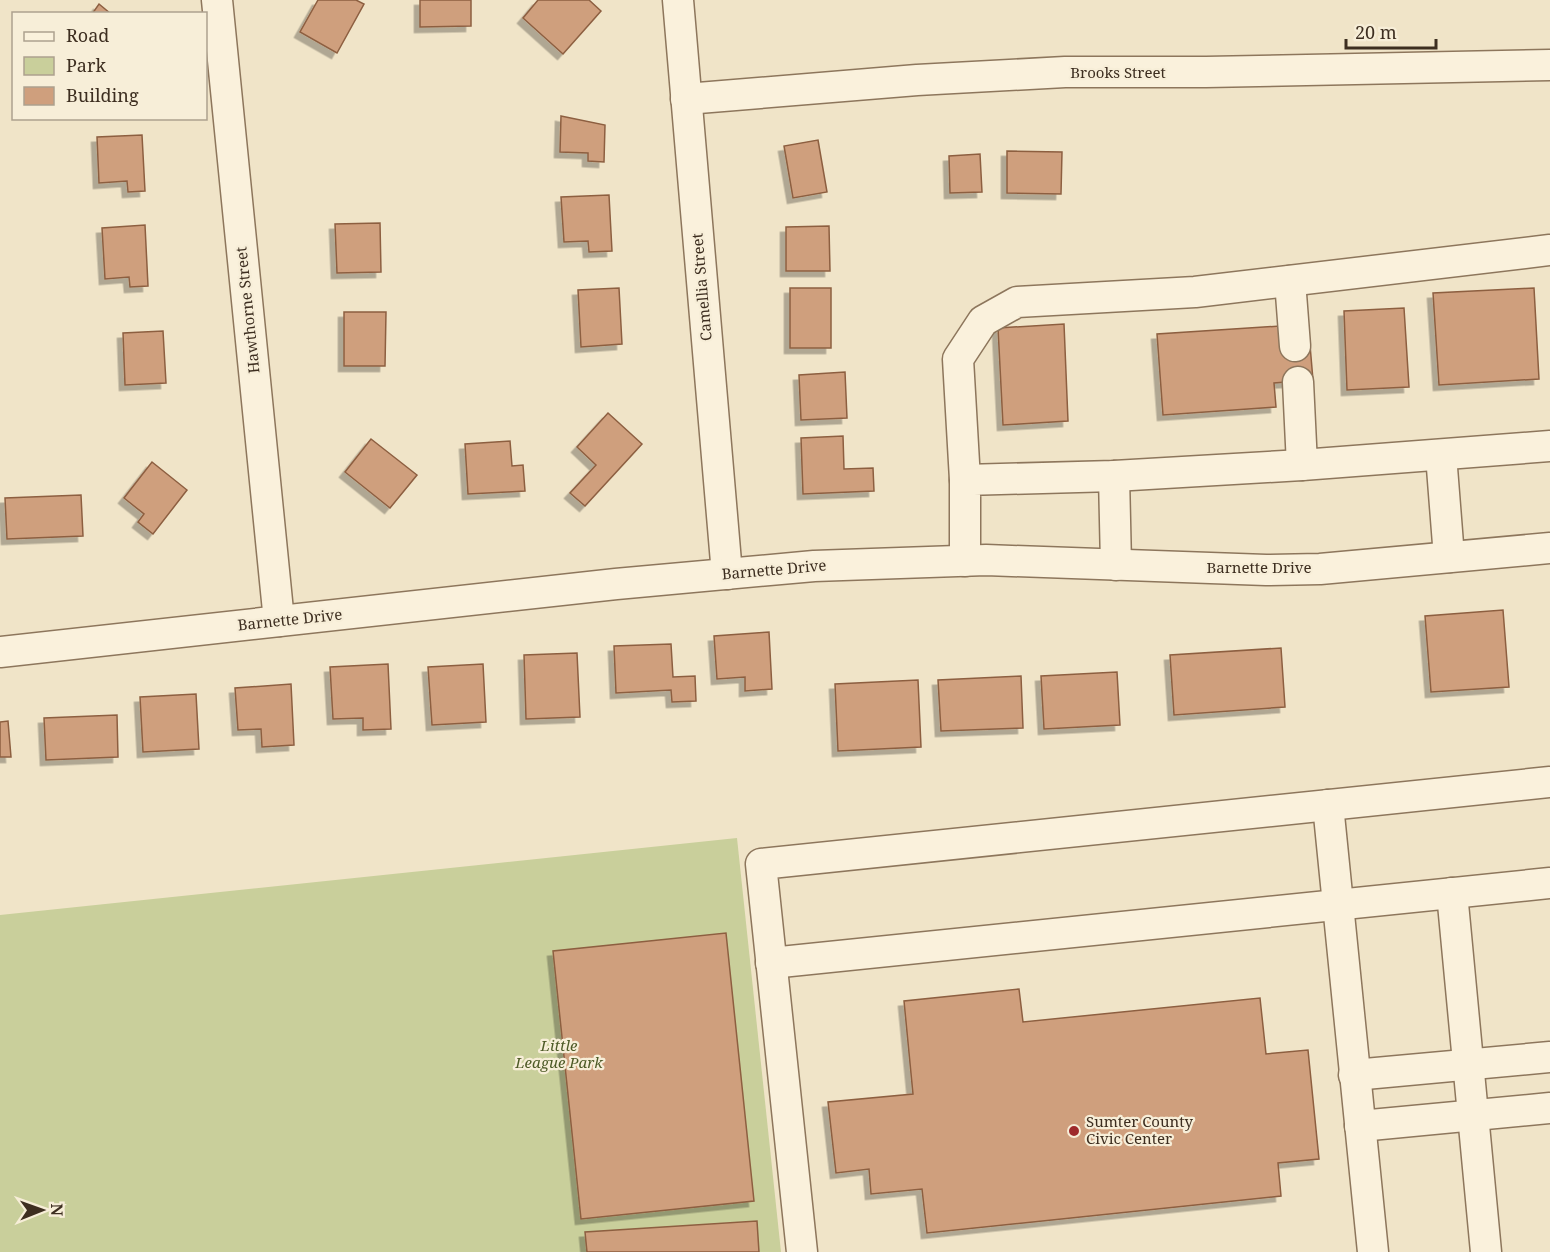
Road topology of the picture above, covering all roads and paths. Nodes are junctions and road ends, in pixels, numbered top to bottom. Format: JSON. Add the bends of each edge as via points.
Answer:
{"nodes":[{"id":1,"x":217,"y":0,"type":"edge"},
{"id":2,"x":678,"y":0,"type":"edge"},
{"id":3,"x":1550,"y":65,"type":"edge"},
{"id":4,"x":686,"y":99,"type":"junction"},
{"id":5,"x":1550,"y":250,"type":"edge"},
{"id":6,"x":1290,"y":281,"type":"junction"},
{"id":7,"x":1295,"y":346,"type":"dead end"},
{"id":8,"x":1298,"y":382,"type":"dead end"},
{"id":9,"x":1550,"y":446,"type":"edge"},
{"id":10,"x":1441,"y":455,"type":"junction"},
{"id":11,"x":1302,"y":465,"type":"junction"},
{"id":12,"x":1114,"y":476,"type":"junction"},
{"id":13,"x":965,"y":480,"type":"junction"},
{"id":14,"x":1550,"y":548,"type":"edge"},
{"id":15,"x":1449,"y":557,"type":"junction"},
{"id":16,"x":965,"y":561,"type":"junction"},
{"id":17,"x":1116,"y":565,"type":"junction"},
{"id":18,"x":727,"y":574,"type":"junction"},
{"id":19,"x":279,"y":621,"type":"junction"},
{"id":20,"x":0,"y":652,"type":"edge"},
{"id":21,"x":1550,"y":782,"type":"edge"},
{"id":22,"x":1328,"y":805,"type":"junction"},
{"id":23,"x":1550,"y":883,"type":"edge"},
{"id":24,"x":1452,"y":893,"type":"junction"},
{"id":25,"x":1337,"y":905,"type":"junction"},
{"id":26,"x":771,"y":963,"type":"junction"},
{"id":27,"x":1550,"y":1057,"type":"edge"},
{"id":28,"x":1468,"y":1064,"type":"junction"},
{"id":29,"x":1354,"y":1075,"type":"junction"},
{"id":30,"x":1550,"y":1108,"type":"edge"},
{"id":31,"x":1474,"y":1116,"type":"junction"},
{"id":32,"x":1360,"y":1126,"type":"junction"},
{"id":33,"x":802,"y":1252,"type":"edge"},
{"id":34,"x":1373,"y":1252,"type":"edge"},
{"id":35,"x":1486,"y":1252,"type":"edge"}],
"edges":[{"from":1,"to":19,"type":"street","name":"Hawthorne Street"},
{"from":2,"to":4,"type":"street","name":"Camellia Street"},
{"from":3,"to":4,"type":"street","name":"Brooks Street","via":[[1065,72]]},
{"from":4,"to":18,"type":"street","name":"Camellia Street"},
{"from":5,"to":6,"type":"street"},
{"from":6,"to":7,"type":"street"},
{"from":6,"to":13,"type":"street","via":[[1195,292],[1017,302],[983,321],[958,359]]},
{"from":8,"to":11,"type":"street"},
{"from":9,"to":10,"type":"street"},
{"from":10,"to":11,"type":"street"},
{"from":10,"to":15,"type":"street"},
{"from":11,"to":12,"type":"street"},
{"from":12,"to":13,"type":"street"},
{"from":12,"to":17,"type":"street"},
{"from":13,"to":16,"type":"street"},
{"from":14,"to":15,"type":"street","name":"Barnette Drive"},
{"from":15,"to":17,"type":"street","name":"Barnette Drive","via":[[1320,569]]},
{"from":16,"to":17,"type":"street","name":"Barnette Drive"},
{"from":16,"to":18,"type":"street","name":"Barnette Drive","via":[[814,566]]},
{"from":18,"to":19,"type":"street","name":"Barnette Drive"},
{"from":19,"to":20,"type":"street","name":"Barnette Drive"},
{"from":21,"to":22,"type":"street"},
{"from":22,"to":25,"type":"street"},
{"from":22,"to":26,"type":"street","via":[[761,864]]},
{"from":23,"to":24,"type":"street"},
{"from":24,"to":25,"type":"street"},
{"from":24,"to":28,"type":"street"},
{"from":25,"to":26,"type":"street"},
{"from":25,"to":29,"type":"street"},
{"from":26,"to":33,"type":"street"},
{"from":27,"to":28,"type":"street"},
{"from":28,"to":29,"type":"street"},
{"from":28,"to":31,"type":"street"},
{"from":29,"to":32,"type":"street"},
{"from":30,"to":31,"type":"street"},
{"from":31,"to":32,"type":"street"},
{"from":31,"to":35,"type":"street"},
{"from":32,"to":34,"type":"street"}]}
